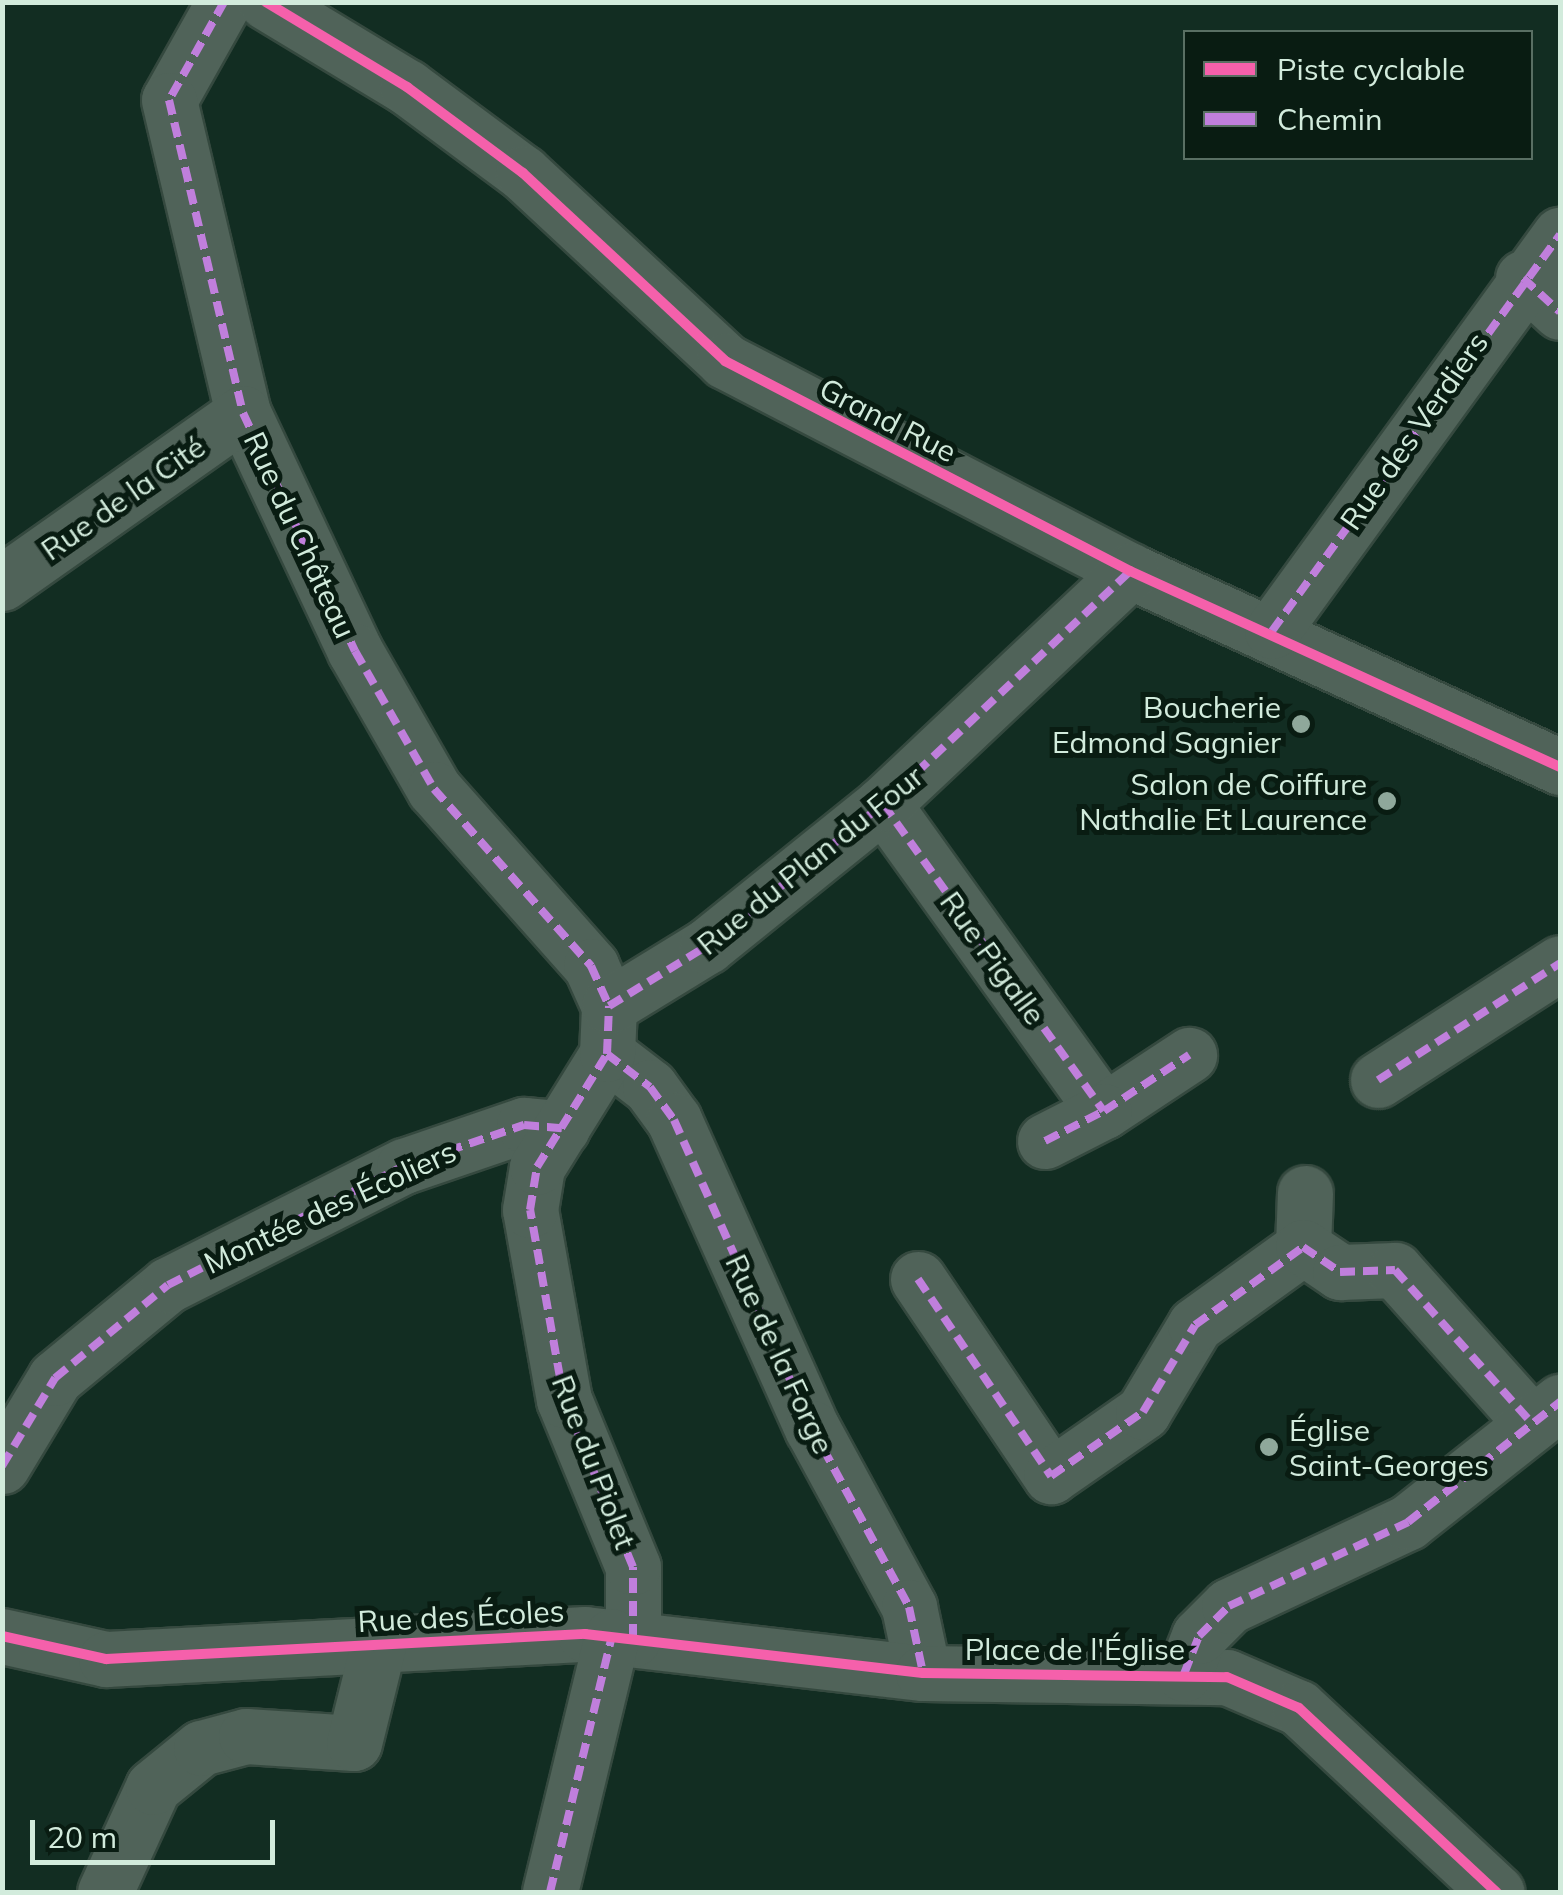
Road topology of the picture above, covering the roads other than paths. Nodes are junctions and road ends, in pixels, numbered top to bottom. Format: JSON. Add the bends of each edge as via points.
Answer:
{"nodes":[{"id":1,"x":224,"y":2,"type":"edge"},
{"id":2,"x":266,"y":2,"type":"edge"},
{"id":3,"x":1560,"y":235,"type":"edge"},
{"id":4,"x":1542,"y":295,"type":"edge"},
{"id":5,"x":242,"y":413,"type":"junction"},
{"id":6,"x":1130,"y":571,"type":"junction"},
{"id":7,"x":2,"y":583,"type":"edge"},
{"id":8,"x":1272,"y":632,"type":"junction"},
{"id":9,"x":1560,"y":767,"type":"edge"},
{"id":10,"x":883,"y":804,"type":"junction"},
{"id":11,"x":1560,"y":963,"type":"edge"},
{"id":12,"x":608,"y":1030,"type":"junction"},
{"id":13,"x":1189,"y":1055,"type":"dead end"},
{"id":14,"x":1378,"y":1080,"type":"dead end"},
{"id":15,"x":1104,"y":1111,"type":"junction"},
{"id":16,"x":1045,"y":1141,"type":"dead end"},
{"id":17,"x":550,"y":1148,"type":"junction"},
{"id":18,"x":1304,"y":1193,"type":"dead end"},
{"id":19,"x":1303,"y":1247,"type":"junction"},
{"id":20,"x":918,"y":1279,"type":"dead end"},
{"id":21,"x":1546,"y":1412,"type":"edge"},
{"id":22,"x":2,"y":1466,"type":"edge"},
{"id":23,"x":2,"y":1636,"type":"edge"},
{"id":24,"x":622,"y":1638,"type":"junction"},
{"id":25,"x":378,"y":1646,"type":"junction"},
{"id":26,"x":923,"y":1672,"type":"junction"},
{"id":27,"x":1206,"y":1675,"type":"junction"},
{"id":28,"x":106,"y":1892,"type":"edge"},
{"id":29,"x":550,"y":1892,"type":"edge"},
{"id":30,"x":1496,"y":1892,"type":"edge"}],
"edges":[{"from":1,"to":5,"type":"street","name":"Rue du Château","via":[[169,100]]},
{"from":2,"to":6,"type":"street","name":"Grand Rue","via":[[406,86],[523,173],[726,360]]},
{"from":3,"to":4,"type":"street","name":"Rue des Verdiers"},
{"from":4,"to":8,"type":"street","name":"Rue des Verdiers"},
{"from":5,"to":7,"type":"street","name":"Rue de la Cité"},
{"from":5,"to":12,"type":"street","name":"Rue du Château","via":[[354,651],[434,788],[590,966]]},
{"from":6,"to":8,"type":"street","name":"Grand Rue"},
{"from":6,"to":10,"type":"street","name":"Rue du Plan du Four"},
{"from":8,"to":9,"type":"street","name":"Grand Rue"},
{"from":10,"to":12,"type":"street","name":"Rue du Plan du Four"},
{"from":10,"to":15,"type":"street","name":"Rue Pigalle"},
{"from":11,"to":14,"type":"street"},
{"from":12,"to":17,"type":"street","name":"Rue du Plan du Four"},
{"from":12,"to":26,"type":"street","name":"Rue de la Forge","via":[[674,1120],[812,1428],[909,1607]]},
{"from":13,"to":15,"type":"street"},
{"from":15,"to":16,"type":"street"},
{"from":17,"to":22,"type":"street","name":"Montée des Écoliers","via":[[524,1126],[404,1166],[168,1286],[56,1378]]},
{"from":17,"to":24,"type":"street","name":"Rue du Piolet","via":[[530,1210],[564,1400],[633,1567]]},
{"from":18,"to":19,"type":"street"},
{"from":19,"to":20,"type":"street","via":[[1195,1325],[1144,1412],[1052,1476]]},
{"from":19,"to":21,"type":"street","via":[[1340,1272],[1395,1270]]},
{"from":21,"to":27,"type":"street","via":[[1408,1522],[1230,1606],[1199,1636]]},
{"from":23,"to":25,"type":"street","name":"Rue des Écoles","via":[[106,1659]]},
{"from":24,"to":25,"type":"street","name":"Rue des Écoles"},
{"from":24,"to":26,"type":"street","name":"Rue des Écoles"},
{"from":24,"to":29,"type":"street","name":"Rue du Piolet"},
{"from":25,"to":28,"type":"street","via":[[354,1743],[246,1736],[201,1748],[154,1787]]},
{"from":26,"to":27,"type":"street","name":"Place de l'Église"},
{"from":27,"to":30,"type":"street","via":[[1311,1718]]}]}
